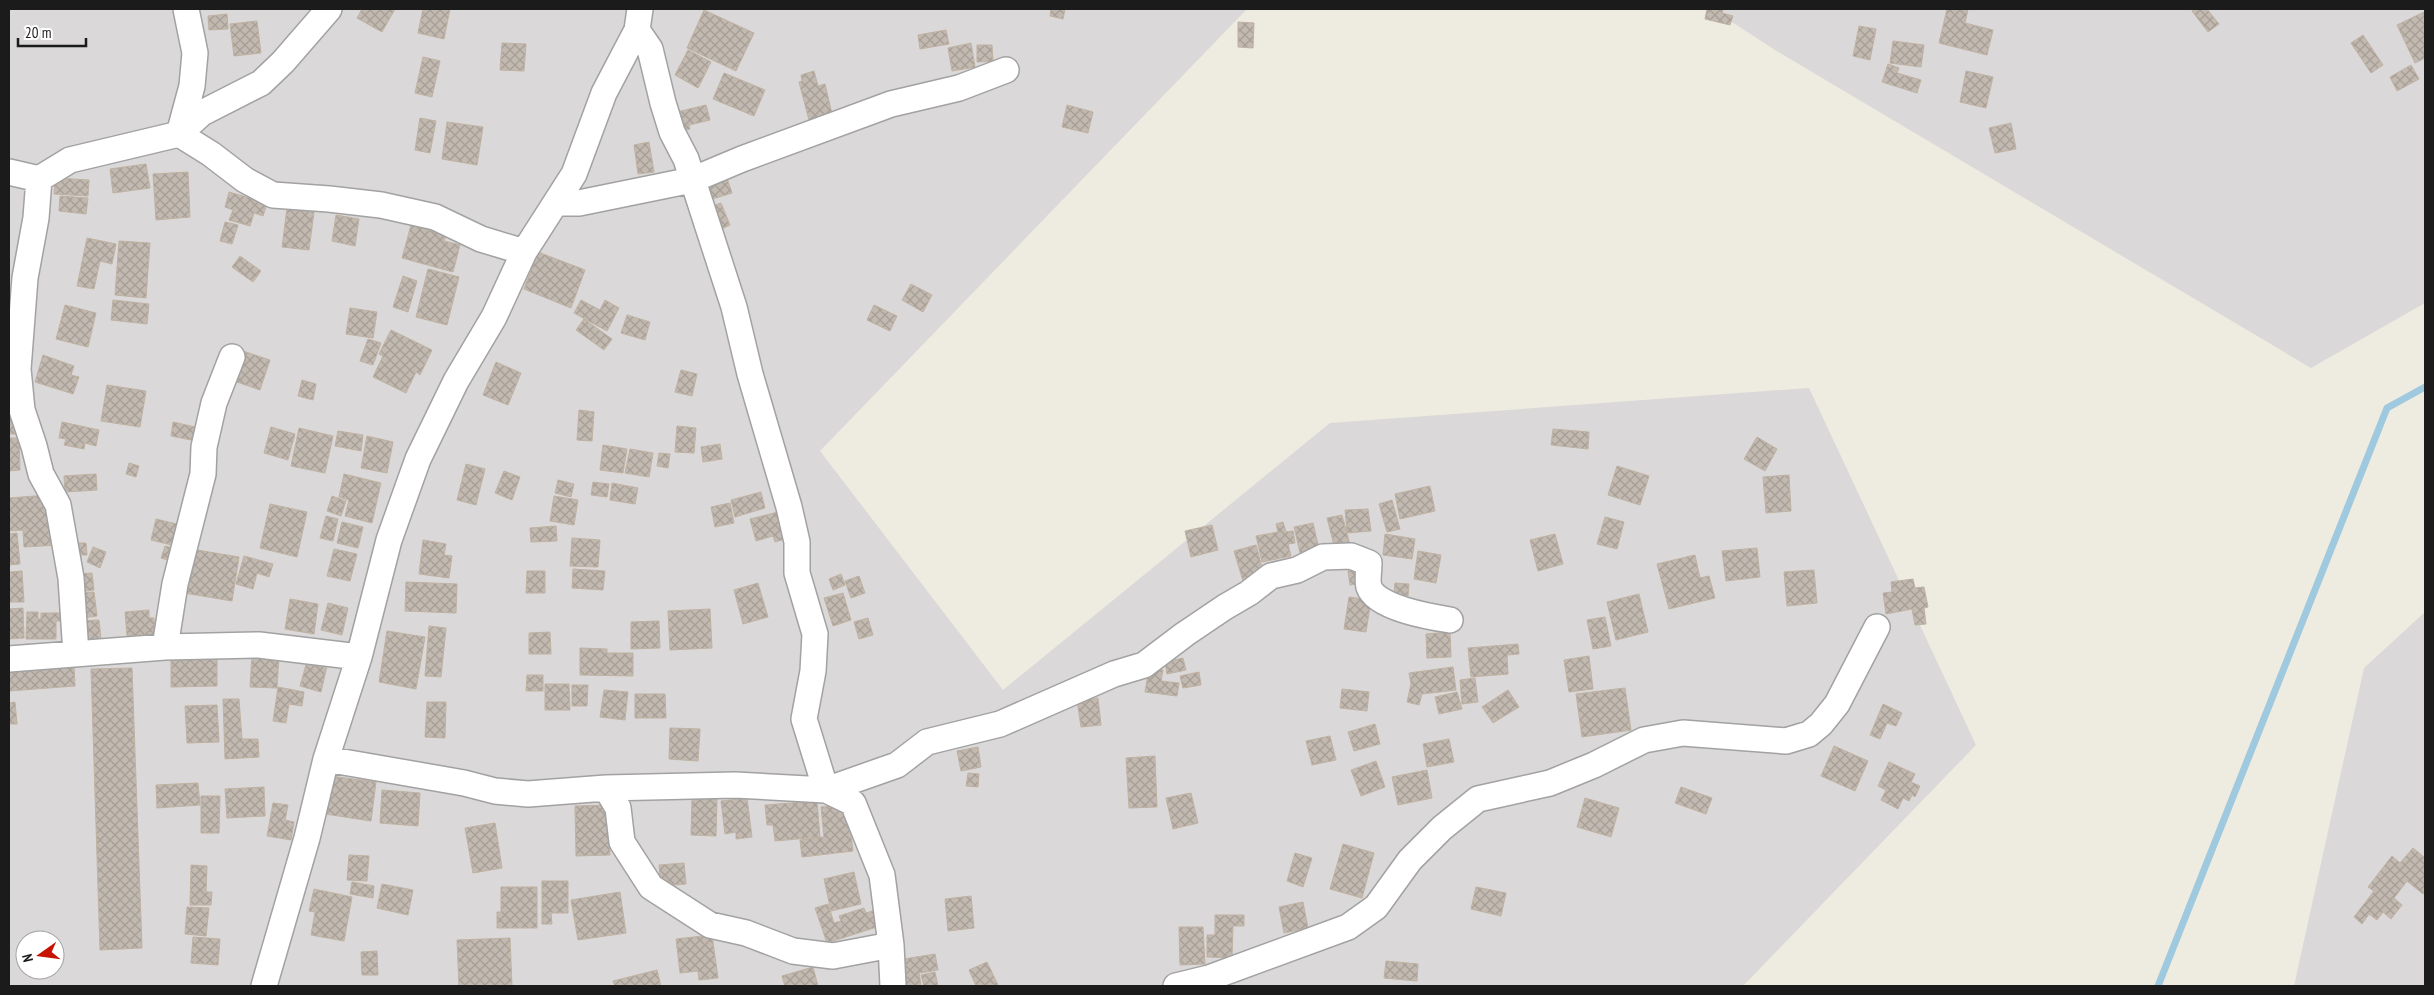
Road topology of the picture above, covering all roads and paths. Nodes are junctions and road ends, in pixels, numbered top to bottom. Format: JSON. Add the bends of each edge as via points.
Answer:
{"nodes":[{"id":1,"x":186,"y":9,"type":"edge"},
{"id":2,"x":329,"y":9,"type":"edge"},
{"id":3,"x":638,"y":19,"type":"edge"},
{"id":4,"x":1006,"y":70,"type":"dead end"},
{"id":5,"x":179,"y":134,"type":"junction"},
{"id":6,"x":9,"y":172,"type":"edge"},
{"id":7,"x":39,"y":179,"type":"junction"},
{"id":8,"x":692,"y":180,"type":"junction"},
{"id":9,"x":557,"y":203,"type":"junction"},
{"id":10,"x":524,"y":252,"type":"junction"},
{"id":11,"x":232,"y":357,"type":"dead end"},
{"id":12,"x":1450,"y":620,"type":"dead end"},
{"id":13,"x":1876,"y":627,"type":"dead end"},
{"id":14,"x":165,"y":647,"type":"junction"},
{"id":15,"x":76,"y":654,"type":"junction"},
{"id":16,"x":359,"y":657,"type":"junction"},
{"id":17,"x":9,"y":659,"type":"edge"},
{"id":18,"x":326,"y":758,"type":"junction"},
{"id":19,"x":606,"y":788,"type":"junction"},
{"id":20,"x":826,"y":790,"type":"junction"},
{"id":21,"x":891,"y":945,"type":"junction"},
{"id":22,"x":264,"y":986,"type":"edge"},
{"id":23,"x":894,"y":986,"type":"edge"},
{"id":24,"x":1176,"y":986,"type":"edge"}],
"edges":[{"from":1,"to":5,"type":"street","via":[[195,53],[192,86]]},
{"from":2,"to":5,"type":"street","via":[[261,83],[202,113]]},
{"from":3,"to":8,"type":"street","via":[[650,49],[672,132]]},
{"from":3,"to":9,"type":"street","via":[[604,93],[574,174]]},
{"from":4,"to":8,"type":"street","via":[[959,88],[891,104],[742,158]]},
{"from":5,"to":7,"type":"street","via":[[70,160]]},
{"from":5,"to":10,"type":"street","via":[[272,195],[381,205],[436,217],[481,240]]},
{"from":6,"to":7,"type":"street"},
{"from":7,"to":15,"type":"street","via":[[25,278],[18,369],[22,410],[41,474],[58,505],[71,578]]},
{"from":8,"to":9,"type":"street","via":[[580,203]]},
{"from":8,"to":20,"type":"street","via":[[734,307],[797,542],[797,573],[815,634],[814,671],[804,719]]},
{"from":9,"to":10,"type":"street"},
{"from":10,"to":16,"type":"street","via":[[494,317],[456,381],[418,460],[389,540]]},
{"from":11,"to":14,"type":"street","via":[[214,403],[204,447],[203,474],[175,584]]},
{"from":12,"to":20,"type":"street","via":[[1422,615],[1377,598],[1369,587],[1369,563],[1351,556],[1323,558],[1297,570],[1271,576],[1144,665],[1114,674],[1000,724],[927,742],[897,765]]},
{"from":13,"to":24,"type":"street","via":[[1837,704],[1809,734],[1786,741],[1683,733],[1644,740],[1550,783],[1478,799],[1410,860],[1376,907],[1348,927],[1209,978]]},
{"from":14,"to":15,"type":"street"},
{"from":14,"to":16,"type":"street","via":[[259,645]]},
{"from":15,"to":17,"type":"street"},
{"from":16,"to":18,"type":"street"},
{"from":18,"to":19,"type":"street","via":[[503,792],[528,794]]},
{"from":18,"to":22,"type":"street","via":[[308,838]]},
{"from":19,"to":20,"type":"street","via":[[735,785]]},
{"from":19,"to":21,"type":"street","via":[[618,808],[622,842],[651,887],[710,925],[793,951],[833,956]]},
{"from":20,"to":21,"type":"street","via":[[852,803],[882,875]]},
{"from":21,"to":23,"type":"street"}]}
